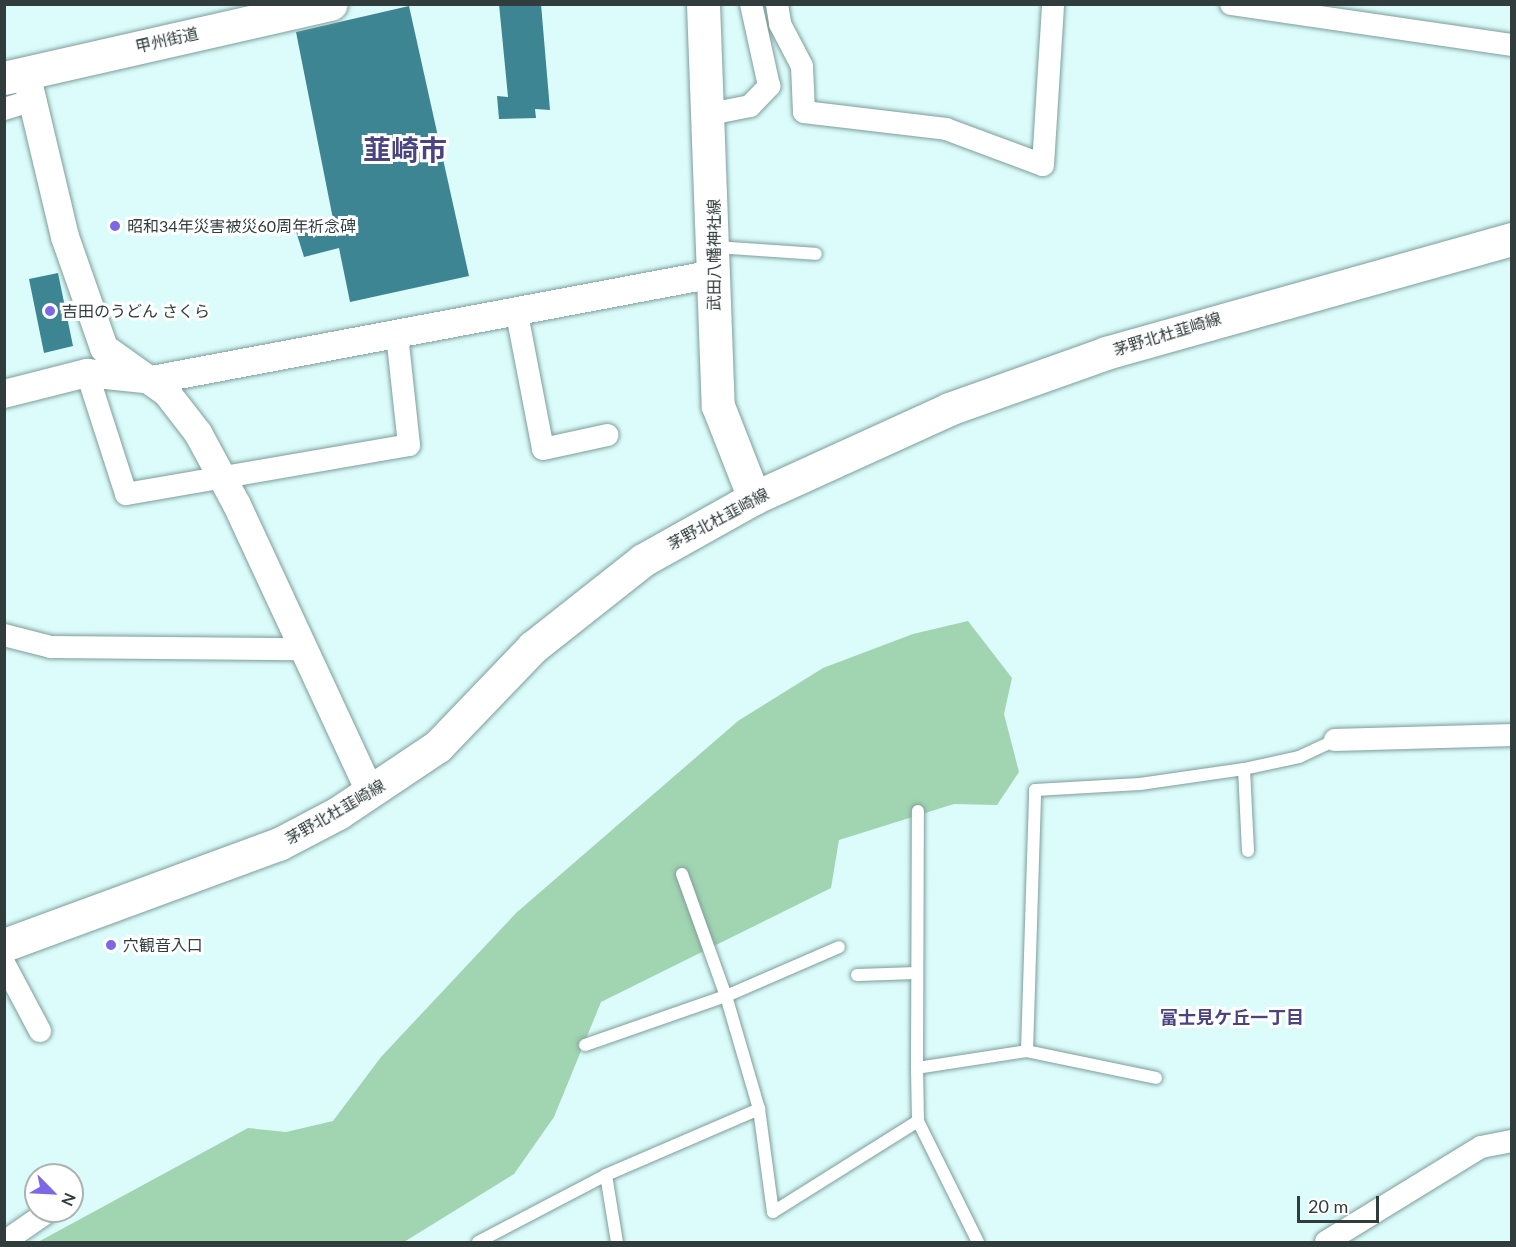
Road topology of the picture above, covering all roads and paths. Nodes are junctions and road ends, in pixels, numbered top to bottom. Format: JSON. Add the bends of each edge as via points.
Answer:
{"nodes":[{"id":1,"x":331,"y":4,"type":"edge"},
{"id":2,"x":703,"y":4,"type":"edge"},
{"id":3,"x":751,"y":4,"type":"edge"},
{"id":4,"x":1053,"y":4,"type":"edge"},
{"id":5,"x":1231,"y":4,"type":"edge"},
{"id":6,"x":1351,"y":13,"type":"edge"},
{"id":7,"x":779,"y":14,"type":"edge"},
{"id":8,"x":758,"y":32,"type":"junction"},
{"id":9,"x":1512,"y":45,"type":"edge"},
{"id":10,"x":21,"y":84,"type":"edge"},
{"id":11,"x":4,"y":109,"type":"edge"},
{"id":12,"x":710,"y":114,"type":"junction"},
{"id":13,"x":1512,"y":239,"type":"edge"},
{"id":14,"x":816,"y":254,"type":"dead end"},
{"id":15,"x":714,"y":260,"type":"junction"},
{"id":16,"x":517,"y":314,"type":"junction"},
{"id":17,"x":397,"y":334,"type":"junction"},
{"id":18,"x":87,"y":373,"type":"junction"},
{"id":19,"x":152,"y":380,"type":"junction"},
{"id":20,"x":4,"y":394,"type":"edge"},
{"id":21,"x":608,"y":435,"type":"dead end"},
{"id":22,"x":223,"y":476,"type":"junction"},
{"id":23,"x":754,"y":498,"type":"junction"},
{"id":24,"x":4,"y":635,"type":"edge"},
{"id":25,"x":301,"y":649,"type":"junction"},
{"id":26,"x":1512,"y":735,"type":"edge"},
{"id":27,"x":1335,"y":740,"type":"joint"},
{"id":28,"x":1244,"y":769,"type":"junction"},
{"id":29,"x":370,"y":792,"type":"junction"},
{"id":30,"x":918,"y":811,"type":"dead end"},
{"id":31,"x":1248,"y":850,"type":"dead end"},
{"id":32,"x":681,"y":874,"type":"dead end"},
{"id":33,"x":4,"y":945,"type":"edge"},
{"id":34,"x":839,"y":946,"type":"dead end"},
{"id":35,"x":4,"y":963,"type":"edge"},
{"id":36,"x":917,"y":973,"type":"junction"},
{"id":37,"x":857,"y":975,"type":"dead end"},
{"id":38,"x":726,"y":996,"type":"junction"},
{"id":39,"x":40,"y":1031,"type":"dead end"},
{"id":40,"x":585,"y":1045,"type":"dead end"},
{"id":41,"x":1027,"y":1051,"type":"junction"},
{"id":42,"x":917,"y":1068,"type":"junction"},
{"id":43,"x":1156,"y":1078,"type":"dead end"},
{"id":44,"x":759,"y":1109,"type":"junction"},
{"id":45,"x":918,"y":1121,"type":"junction"},
{"id":46,"x":1512,"y":1142,"type":"edge"},
{"id":47,"x":606,"y":1175,"type":"junction"},
{"id":48,"x":32,"y":1223,"type":"edge"},
{"id":49,"x":4,"y":1242,"type":"edge"},
{"id":50,"x":478,"y":1242,"type":"edge"},
{"id":51,"x":617,"y":1242,"type":"edge"},
{"id":52,"x":978,"y":1242,"type":"edge"},
{"id":53,"x":1326,"y":1242,"type":"edge"}],
"edges":[{"from":1,"to":10,"type":"main road","name":"甲州街道"},
{"from":2,"to":12,"type":"main road","name":"武田八幡神社線"},
{"from":3,"to":8,"type":"street"},
{"from":4,"to":7,"type":"street","via":[[1043,165],[946,129],[804,112],[802,66]]},
{"from":5,"to":6,"type":"street"},
{"from":6,"to":9,"type":"street"},
{"from":7,"to":8,"type":"street"},
{"from":8,"to":12,"type":"street","via":[[769,86],[750,106]]},
{"from":10,"to":11,"type":"street"},
{"from":10,"to":19,"type":"street","via":[[65,237],[104,348]]},
{"from":12,"to":15,"type":"main road","name":"武田八幡神社線"},
{"from":13,"to":23,"type":"main road","name":"茅野北杜韮崎線","via":[[1106,353],[949,409]]},
{"from":14,"to":15,"type":"lane"},
{"from":15,"to":16,"type":"street"},
{"from":15,"to":23,"type":"main road","name":"武田八幡神社線","via":[[718,406]]},
{"from":16,"to":17,"type":"street"},
{"from":16,"to":21,"type":"street","via":[[543,449]]},
{"from":17,"to":19,"type":"street"},
{"from":17,"to":22,"type":"street","via":[[409,445]]},
{"from":18,"to":19,"type":"street"},
{"from":18,"to":20,"type":"street"},
{"from":18,"to":22,"type":"street","via":[[126,495]]},
{"from":19,"to":22,"type":"street","via":[[198,433]]},
{"from":22,"to":25,"type":"street"},
{"from":23,"to":29,"type":"main road","name":"茅野北杜韮崎線","via":[[643,560],[534,647],[438,746]]},
{"from":24,"to":25,"type":"street","via":[[51,647]]},
{"from":25,"to":29,"type":"street"},
{"from":26,"to":27,"type":"street"},
{"from":27,"to":28,"type":"lane","via":[[1299,757]]},
{"from":28,"to":31,"type":"lane"},
{"from":28,"to":41,"type":"lane","via":[[1140,784],[1035,790]]},
{"from":29,"to":33,"type":"main road","name":"茅野北杜韮崎線","via":[[279,844]]},
{"from":30,"to":36,"type":"lane"},
{"from":32,"to":38,"type":"lane"},
{"from":34,"to":38,"type":"lane"},
{"from":35,"to":39,"type":"street"},
{"from":36,"to":37,"type":"lane"},
{"from":36,"to":42,"type":"lane"},
{"from":38,"to":40,"type":"lane"},
{"from":38,"to":44,"type":"lane"},
{"from":41,"to":42,"type":"lane"},
{"from":41,"to":43,"type":"lane"},
{"from":42,"to":45,"type":"lane"},
{"from":44,"to":45,"type":"lane","via":[[773,1212]]},
{"from":44,"to":47,"type":"lane"},
{"from":45,"to":52,"type":"lane"},
{"from":46,"to":53,"type":"street","via":[[1481,1147]]},
{"from":47,"to":50,"type":"lane"},
{"from":47,"to":51,"type":"lane"},
{"from":48,"to":49,"type":"street"}]}
